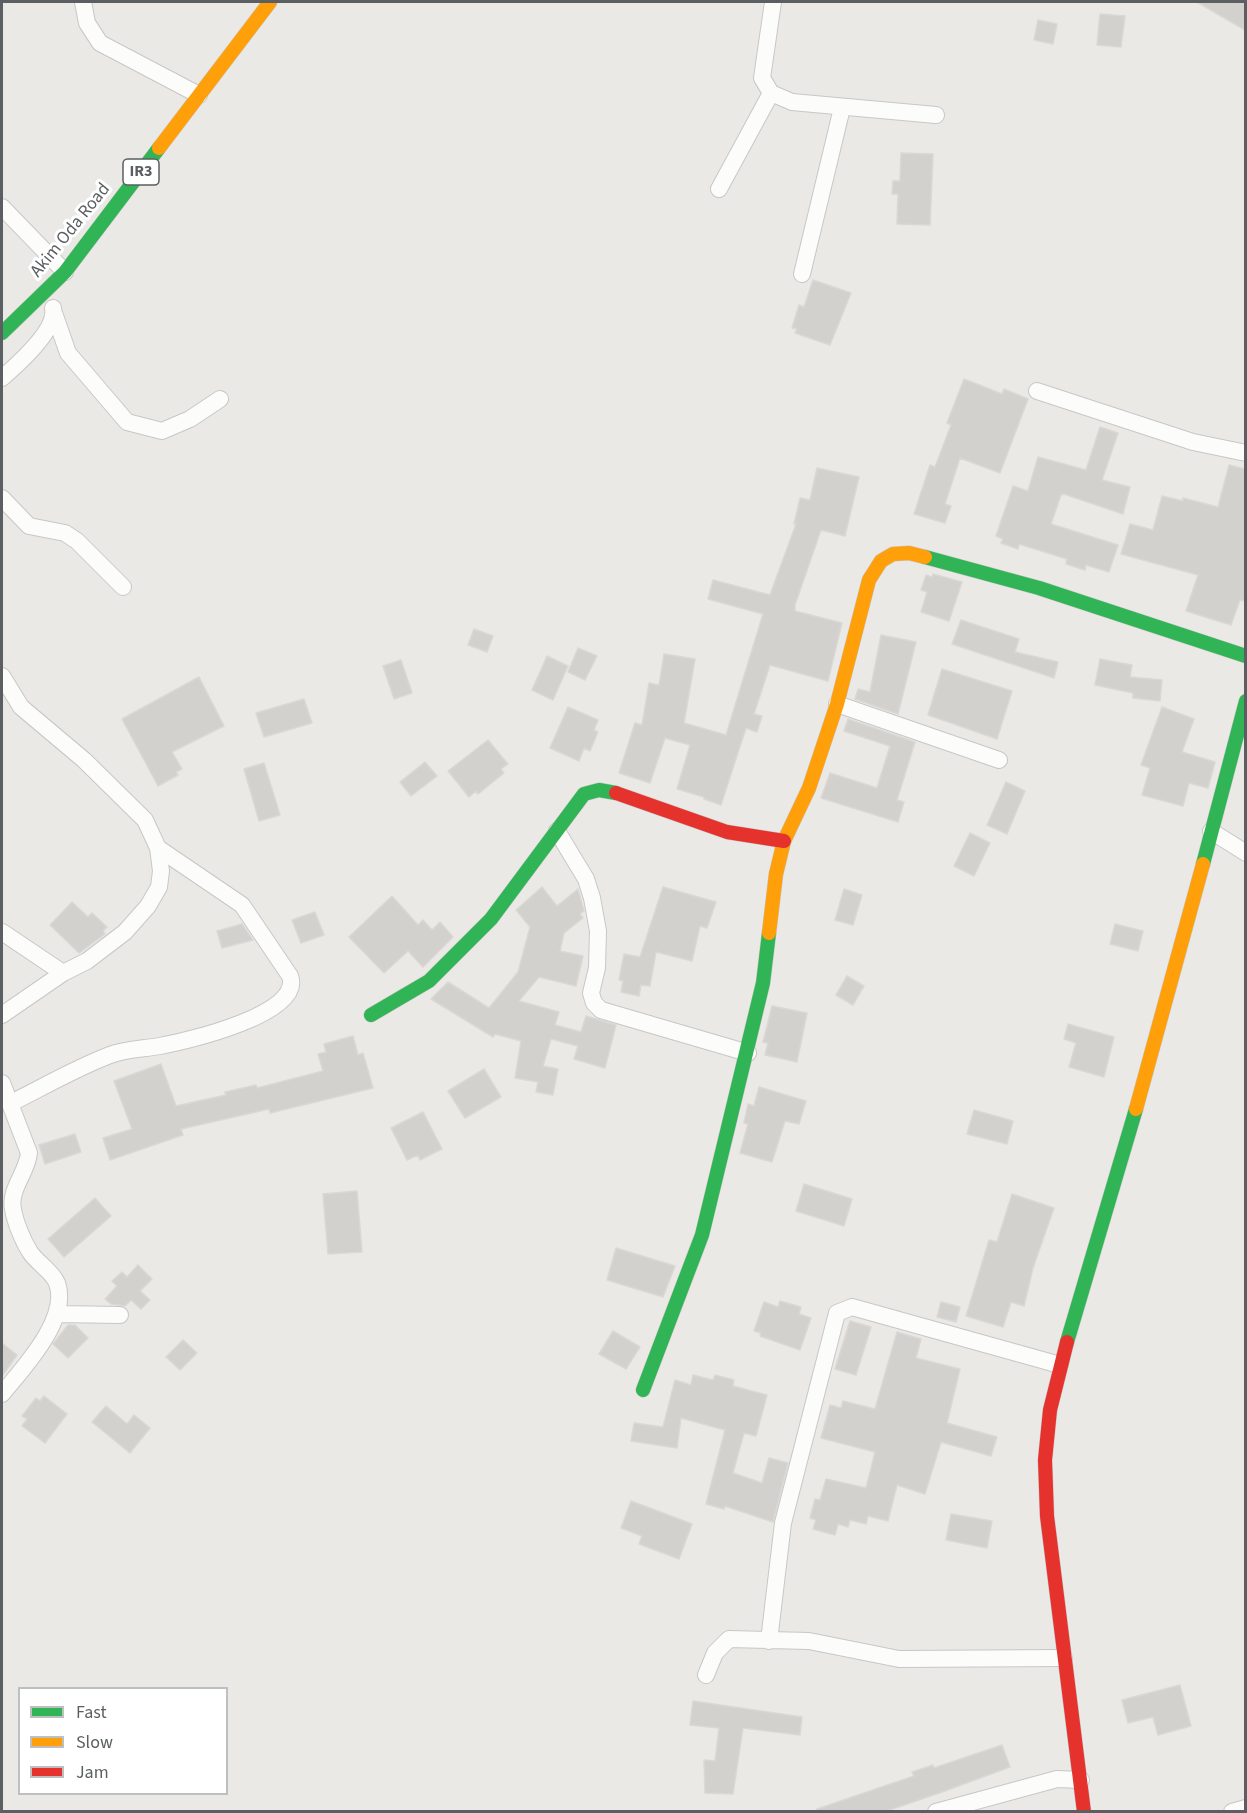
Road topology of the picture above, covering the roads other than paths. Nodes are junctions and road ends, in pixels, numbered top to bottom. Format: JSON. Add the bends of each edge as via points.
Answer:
{"nodes":[{"id":1,"x":83,"y":2,"type":"edge"},
{"id":2,"x":270,"y":2,"type":"edge"},
{"id":3,"x":772,"y":2,"type":"edge"},
{"id":4,"x":771,"y":93,"type":"junction"},
{"id":5,"x":199,"y":95,"type":"junction"},
{"id":6,"x":842,"y":108,"type":"junction"},
{"id":7,"x":936,"y":115,"type":"dead end"},
{"id":8,"x":719,"y":189,"type":"dead end"},
{"id":9,"x":2,"y":207,"type":"edge"},
{"id":10,"x":65,"y":272,"type":"junction"},
{"id":11,"x":801,"y":274,"type":"dead end"},
{"id":12,"x":50,"y":289,"type":"junction"},
{"id":13,"x":54,"y":313,"type":"junction"},
{"id":14,"x":2,"y":333,"type":"edge"},
{"id":15,"x":2,"y":378,"type":"edge"},
{"id":16,"x":1037,"y":391,"type":"dead end"},
{"id":17,"x":220,"y":399,"type":"dead end"},
{"id":18,"x":1245,"y":453,"type":"edge"},
{"id":19,"x":2,"y":498,"type":"edge"},
{"id":20,"x":123,"y":586,"type":"dead end"},
{"id":21,"x":1245,"y":656,"type":"edge"},
{"id":22,"x":2,"y":676,"type":"edge"},
{"id":23,"x":1245,"y":701,"type":"edge"},
{"id":24,"x":837,"y":704,"type":"junction"},
{"id":25,"x":999,"y":760,"type":"dead end"},
{"id":26,"x":557,"y":831,"type":"junction"},
{"id":27,"x":1211,"y":831,"type":"junction"},
{"id":28,"x":784,"y":840,"type":"junction"},
{"id":29,"x":158,"y":848,"type":"junction"},
{"id":30,"x":1245,"y":853,"type":"edge"},
{"id":31,"x":2,"y":932,"type":"edge"},
{"id":32,"x":63,"y":973,"type":"junction"},
{"id":33,"x":2,"y":1015,"type":"edge"},
{"id":34,"x":371,"y":1015,"type":"dead end"},
{"id":35,"x":748,"y":1053,"type":"junction"},
{"id":36,"x":2,"y":1083,"type":"edge"},
{"id":37,"x":11,"y":1103,"type":"junction"},
{"id":38,"x":58,"y":1314,"type":"junction"},
{"id":39,"x":120,"y":1315,"type":"dead end"},
{"id":40,"x":1060,"y":1365,"type":"junction"},
{"id":41,"x":644,"y":1390,"type":"dead end"},
{"id":42,"x":2,"y":1394,"type":"edge"},
{"id":43,"x":769,"y":1641,"type":"junction"},
{"id":44,"x":1064,"y":1658,"type":"junction"},
{"id":45,"x":706,"y":1675,"type":"dead end"},
{"id":46,"x":1081,"y":1780,"type":"junction"},
{"id":47,"x":1245,"y":1808,"type":"edge"},
{"id":48,"x":936,"y":1812,"type":"edge"},
{"id":49,"x":1084,"y":1812,"type":"edge"},
{"id":50,"x":1232,"y":1812,"type":"edge"}],
"edges":[{"from":1,"to":5,"type":"street","via":[[87,23],[100,43]]},
{"from":2,"to":5,"type":"street","name":"Akim Oda Road","number":"IR3"},
{"from":3,"to":4,"type":"street","via":[[762,78]]},
{"from":4,"to":6,"type":"street","via":[[792,102]]},
{"from":4,"to":8,"type":"street"},
{"from":5,"to":10,"type":"street","name":"Akim Oda Road","number":"IR3"},
{"from":6,"to":7,"type":"street"},
{"from":6,"to":11,"type":"street"},
{"from":9,"to":10,"type":"street"},
{"from":10,"to":12,"type":"street","name":"Akim Oda Road","number":"IR3"},
{"from":12,"to":13,"type":"street"},
{"from":12,"to":14,"type":"street","name":"Akim Oda Road","number":"IR3"},
{"from":13,"to":15,"type":"street","via":[[33,347]]},
{"from":13,"to":17,"type":"street","via":[[68,353],[127,422],[162,431],[190,419]]},
{"from":16,"to":18,"type":"street","via":[[1193,442]]},
{"from":19,"to":20,"type":"street","via":[[29,526],[65,533],[77,540]]},
{"from":21,"to":24,"type":"street","via":[[1039,588],[909,553],[893,554],[880,561],[869,580]]},
{"from":22,"to":29,"type":"street","via":[[21,707],[84,760],[145,820]]},
{"from":23,"to":27,"type":"street"},
{"from":24,"to":25,"type":"street"},
{"from":24,"to":28,"type":"street","via":[[809,788]]},
{"from":26,"to":28,"type":"street","via":[[584,794],[599,790],[648,802],[727,832]]},
{"from":26,"to":34,"type":"street","via":[[491,919],[429,981]]},
{"from":26,"to":35,"type":"street","via":[[586,879],[592,898],[598,932],[597,968],[591,993],[594,1003],[601,1010]]},
{"from":27,"to":30,"type":"street"},
{"from":27,"to":40,"type":"street","via":[[1159,1033]]},
{"from":28,"to":35,"type":"street","via":[[763,983]]},
{"from":29,"to":32,"type":"street","via":[[159,887],[148,906],[125,932],[87,961]]},
{"from":29,"to":37,"type":"street","via":[[242,905],[290,976],[289,994],[264,1013],[203,1036],[110,1055]]},
{"from":31,"to":32,"type":"street"},
{"from":32,"to":33,"type":"street"},
{"from":35,"to":41,"type":"street","via":[[702,1235]]},
{"from":36,"to":37,"type":"street"},
{"from":37,"to":38,"type":"street","via":[[28,1153],[12,1200],[13,1211],[29,1251],[57,1283]]},
{"from":38,"to":39,"type":"street"},
{"from":38,"to":42,"type":"street","via":[[33,1356]]},
{"from":40,"to":43,"type":"street","via":[[852,1307],[837,1313],[783,1523]]},
{"from":40,"to":44,"type":"street","via":[[1045,1460],[1051,1562]]},
{"from":43,"to":44,"type":"street","via":[[809,1641],[899,1659]]},
{"from":43,"to":45,"type":"street","via":[[729,1639],[715,1653]]},
{"from":44,"to":46,"type":"street"},
{"from":46,"to":48,"type":"street","via":[[1057,1779]]},
{"from":46,"to":49,"type":"street"},
{"from":47,"to":50,"type":"street"}]}
